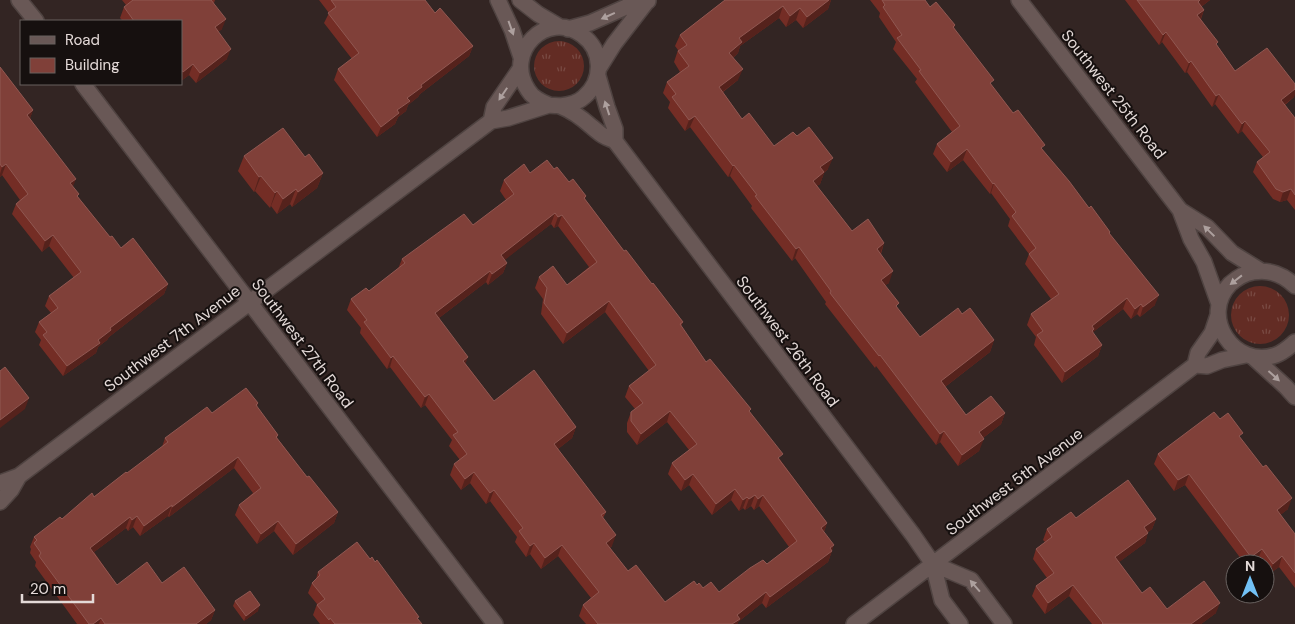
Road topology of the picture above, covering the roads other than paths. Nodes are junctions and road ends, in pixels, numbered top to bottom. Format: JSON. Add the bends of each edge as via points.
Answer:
{"nodes":[{"id":1,"x":20,"y":0,"type":"edge"},
{"id":2,"x":498,"y":0,"type":"edge"},
{"id":3,"x":520,"y":0,"type":"edge"},
{"id":4,"x":648,"y":0,"type":"edge"},
{"id":5,"x":1019,"y":0,"type":"edge"},
{"id":6,"x":35,"y":20,"type":"edge"},
{"id":7,"x":564,"y":28,"type":"junction"},
{"id":8,"x":520,"y":63,"type":"junction"},
{"id":9,"x":598,"y":72,"type":"junction"},
{"id":10,"x":84,"y":85,"type":"edge"},
{"id":11,"x":554,"y":105,"type":"junction"},
{"id":12,"x":491,"y":121,"type":"junction"},
{"id":13,"x":615,"y":140,"type":"junction"},
{"id":14,"x":1180,"y":210,"type":"junction"},
{"id":15,"x":1295,"y":268,"type":"edge"},
{"id":16,"x":1268,"y":272,"type":"junction"},
{"id":17,"x":1295,"y":286,"type":"edge"},
{"id":18,"x":249,"y":302,"type":"junction"},
{"id":19,"x":1219,"y":309,"type":"junction"},
{"id":20,"x":1295,"y":342,"type":"edge"},
{"id":21,"x":1250,"y":356,"type":"junction"},
{"id":22,"x":1195,"y":365,"type":"junction"},
{"id":23,"x":1295,"y":397,"type":"edge"},
{"id":24,"x":19,"y":476,"type":"junction"},
{"id":25,"x":0,"y":483,"type":"edge"},
{"id":26,"x":0,"y":502,"type":"edge"},
{"id":27,"x":933,"y":564,"type":"junction"},
{"id":28,"x":494,"y":624,"type":"edge"},
{"id":29,"x":854,"y":624,"type":"edge"},
{"id":30,"x":960,"y":624,"type":"edge"},
{"id":31,"x":1004,"y":624,"type":"edge"}],
"edges":[{"from":1,"to":6,"type":"street"},
{"from":2,"to":8,"type":"street","one_way":true,"via":[[512,30]]},
{"from":3,"to":7,"type":"street"},
{"from":4,"to":7,"type":"street","one_way":true,"via":[[594,22]]},
{"from":4,"to":9,"type":"street","via":[[614,44]]},
{"from":5,"to":14,"type":"street","name":"Southwest 25th Road"},
{"from":7,"to":8,"type":"street","via":[[550,29],[532,39],[525,47]]},
{"from":7,"to":9,"type":"street","via":[[576,31],[593,46]]},
{"from":8,"to":11,"type":"street","via":[[522,81],[529,92],[538,100]]},
{"from":8,"to":12,"type":"street","one_way":true,"via":[[494,107]]},
{"from":9,"to":11,"type":"street","via":[[584,98],[573,104]]},
{"from":13,"to":9,"type":"street","name":"Southwest 26th Road","one_way":true,"via":[[615,129]]},
{"from":10,"to":18,"type":"street","name":"Southwest 27th Road"},
{"from":11,"to":12,"type":"street","name":"Southwest 7th Avenue"},
{"from":11,"to":13,"type":"street","name":"Southwest 26th Road"},
{"from":12,"to":18,"type":"street","name":"Southwest 7th Avenue"},
{"from":13,"to":27,"type":"street","name":"Southwest 26th Road"},
{"from":16,"to":14,"type":"street","name":"Southwest 25th Road","one_way":true,"via":[[1232,253],[1207,227]]},
{"from":14,"to":19,"type":"street","name":"Southwest 25th Road","via":[[1190,239],[1204,262]]},
{"from":15,"to":16,"type":"street"},
{"from":16,"to":17,"type":"street","name":"Southwest 25th Road"},
{"from":16,"to":19,"type":"street","name":"Southwest 5th Avenue","one_way":true,"via":[[1251,272],[1234,280]]},
{"from":18,"to":24,"type":"street","name":"Southwest 7th Avenue"},
{"from":18,"to":28,"type":"street","name":"Southwest 27th Road"},
{"from":19,"to":21,"type":"street","name":"Southwest 25th Road","via":[[1220,325],[1229,343]]},
{"from":19,"to":22,"type":"street","name":"Southwest 5th Avenue","via":[[1212,333],[1198,353]]},
{"from":20,"to":21,"type":"street","name":"Southwest 5th Avenue","via":[[1276,355]]},
{"from":21,"to":22,"type":"street","name":"Southwest 5th Avenue","via":[[1207,366]]},
{"from":21,"to":23,"type":"street","one_way":true},
{"from":22,"to":27,"type":"street","name":"Southwest 5th Avenue"},
{"from":24,"to":25,"type":"street","name":"Southwest 7th Avenue"},
{"from":24,"to":26,"type":"street","name":"Southwest 7th Avenue"},
{"from":27,"to":29,"type":"street","name":"Southwest 5th Avenue"},
{"from":27,"to":30,"type":"street","name":"Southwest 26th Road","via":[[942,600]]},
{"from":31,"to":27,"type":"street","one_way":true,"via":[[971,580]]}]}
